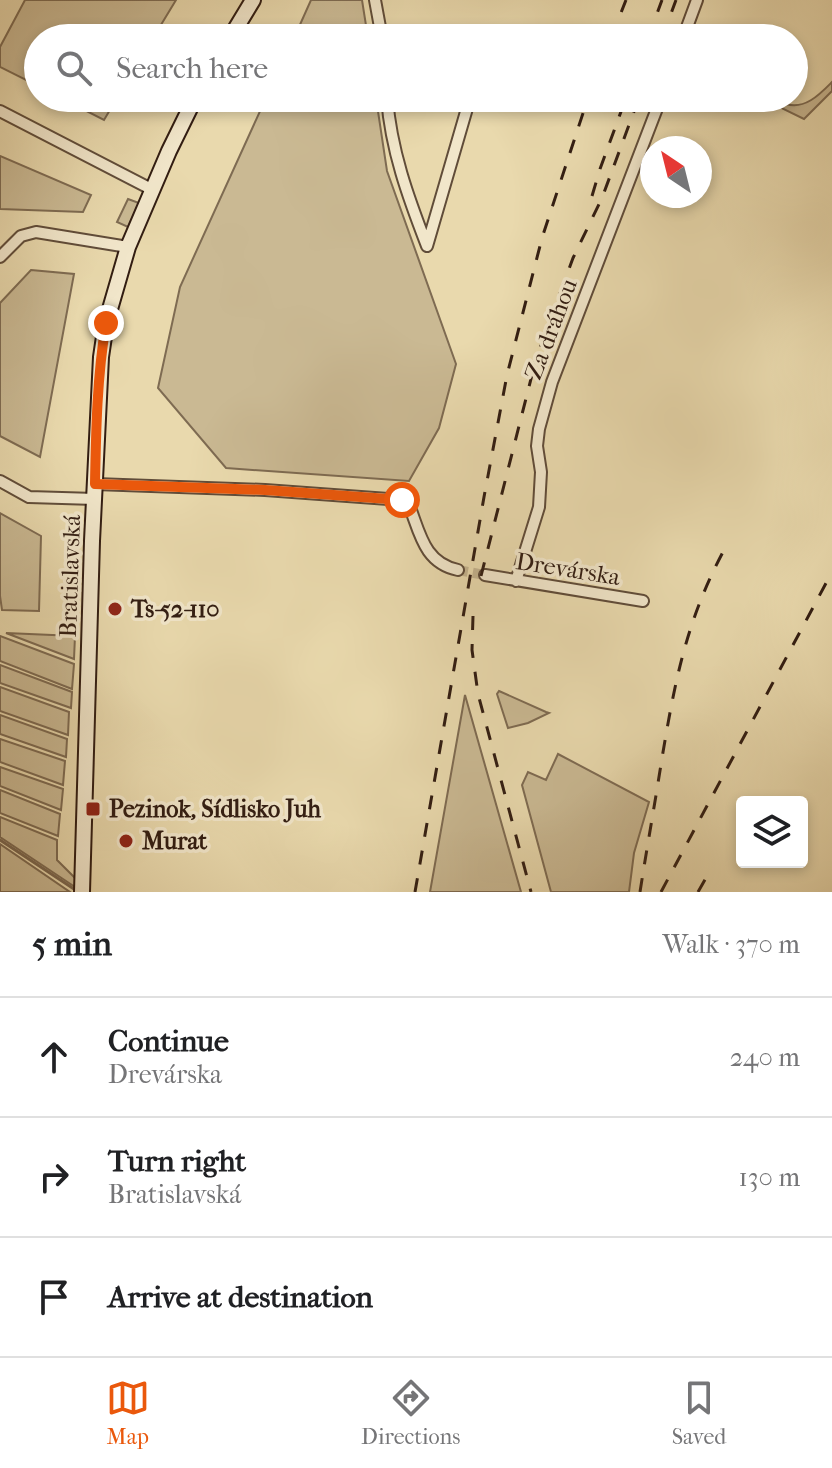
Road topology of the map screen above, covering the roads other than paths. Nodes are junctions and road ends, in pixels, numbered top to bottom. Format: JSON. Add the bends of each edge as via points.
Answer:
{"nodes":[{"id":1,"x":253,"y":0,"type":"edge"},
{"id":2,"x":375,"y":0,"type":"edge"},
{"id":3,"x":697,"y":0,"type":"edge"},
{"id":4,"x":238,"y":24,"type":"edge"},
{"id":5,"x":379,"y":24,"type":"edge"},
{"id":6,"x":688,"y":24,"type":"edge"},
{"id":7,"x":0,"y":111,"type":"edge"},
{"id":8,"x":189,"y":112,"type":"edge"},
{"id":9,"x":389,"y":112,"type":"edge"},
{"id":10,"x":466,"y":112,"type":"edge"},
{"id":11,"x":656,"y":112,"type":"edge"},
{"id":12,"x":153,"y":190,"type":"junction"},
{"id":13,"x":128,"y":247,"type":"junction"},
{"id":14,"x":0,"y":257,"type":"edge"},
{"id":15,"x":0,"y":481,"type":"edge"},
{"id":16,"x":95,"y":492,"type":"junction"},
{"id":17,"x":458,"y":570,"type":"tunnel mouth"},
{"id":18,"x":485,"y":575,"type":"tunnel mouth"},
{"id":19,"x":516,"y":581,"type":"junction"},
{"id":20,"x":643,"y":601,"type":"dead end"},
{"id":21,"x":82,"y":887,"type":"edge"}],
"edges":[{"from":1,"to":4,"type":"main road"},
{"from":2,"to":5,"type":"street"},
{"from":3,"to":6,"type":"street"},
{"from":7,"to":12,"type":"street"},
{"from":8,"to":12,"type":"main road","name":"Bratislavská"},
{"from":9,"to":10,"type":"street","via":[[402,179],[427,246]]},
{"from":11,"to":19,"type":"street","name":"Za dráhou","via":[[542,413],[539,507]]},
{"from":12,"to":13,"type":"main road","name":"Bratislavská"},
{"from":13,"to":14,"type":"street","via":[[36,232],[21,236]]},
{"from":13,"to":16,"type":"main road","name":"Bratislavská","via":[[101,357]]},
{"from":15,"to":16,"type":"street","via":[[29,497]]},
{"from":16,"to":17,"type":"street","via":[[265,490],[402,500],[430,555]]},
{"from":16,"to":21,"type":"main road","name":"Bratislavská"},
{"from":18,"to":19,"type":"street","name":"Drevárska"},
{"from":19,"to":20,"type":"street","name":"Drevárska"}]}
